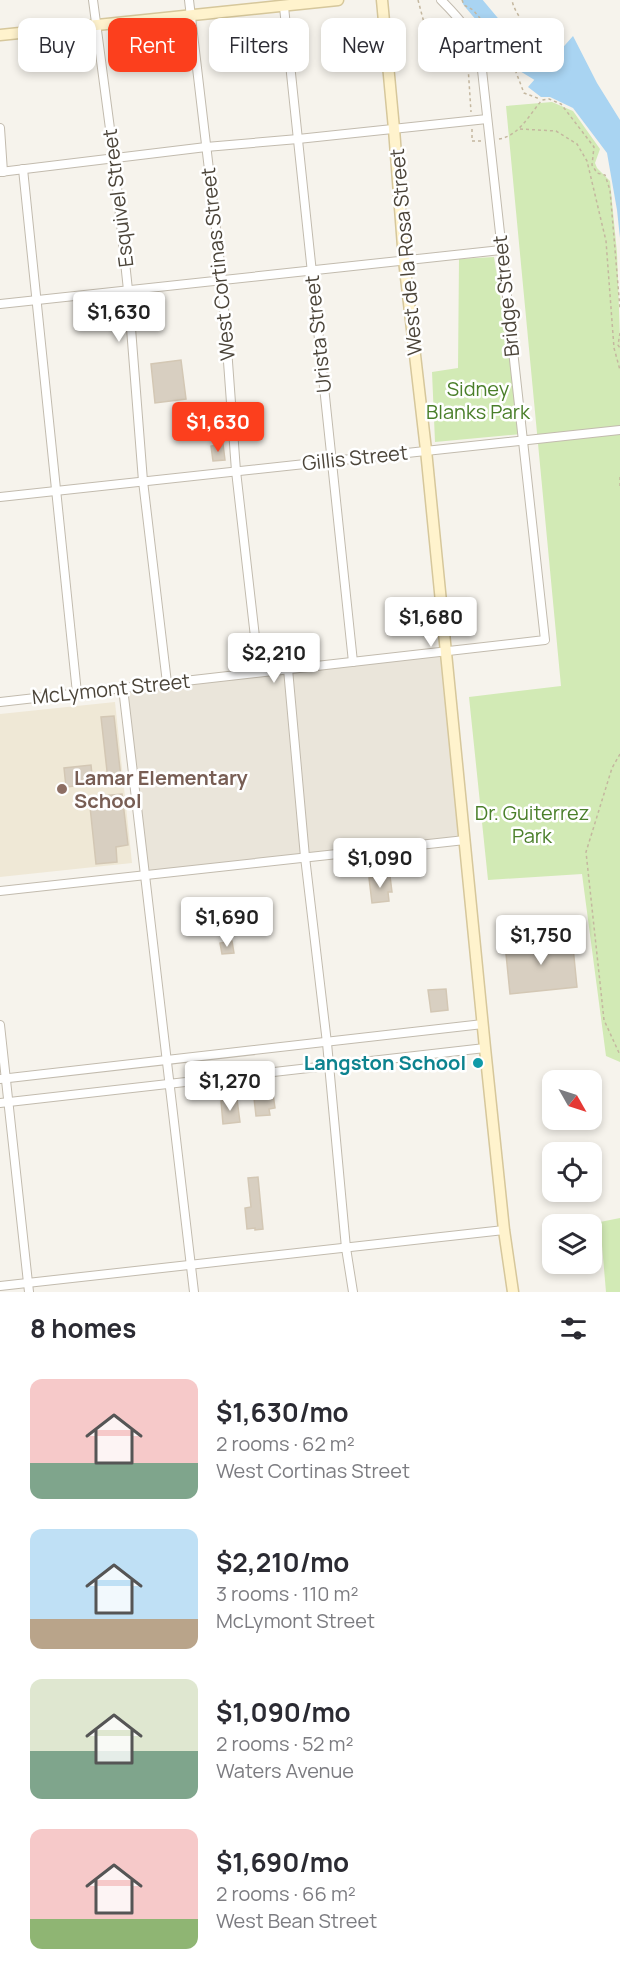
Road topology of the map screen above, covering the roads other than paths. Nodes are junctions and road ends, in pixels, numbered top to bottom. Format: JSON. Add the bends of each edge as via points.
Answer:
{"nodes":[{"id":1,"x":93,"y":0,"type":"edge"},
{"id":2,"x":189,"y":0,"type":"edge"},
{"id":3,"x":338,"y":0,"type":"edge"},
{"id":4,"x":382,"y":0,"type":"edge"},
{"id":5,"x":441,"y":0,"type":"edge"},
{"id":6,"x":266,"y":4,"type":"edge"},
{"id":7,"x":284,"y":7,"type":"junction"},
{"id":8,"x":191,"y":16,"type":"junction"},
{"id":9,"x":95,"y":18,"type":"edge"},
{"id":10,"x":96,"y":25,"type":"joint"},
{"id":11,"x":18,"y":33,"type":"edge"},
{"id":12,"x":0,"y":35,"type":"edge"},
{"id":13,"x":488,"y":119,"type":"junction"},
{"id":14,"x":0,"y":128,"type":"edge"},
{"id":15,"x":394,"y":129,"type":"junction"},
{"id":16,"x":298,"y":139,"type":"junction"},
{"id":17,"x":206,"y":147,"type":"junction"},
{"id":18,"x":114,"y":159,"type":"junction"},
{"id":19,"x":23,"y":170,"type":"junction"},
{"id":20,"x":2,"y":172,"type":"edge"},
{"id":21,"x":501,"y":250,"type":"junction"},
{"id":22,"x":404,"y":260,"type":"junction"},
{"id":23,"x":312,"y":270,"type":"junction"},
{"id":24,"x":222,"y":280,"type":"junction"},
{"id":25,"x":128,"y":290,"type":"junction"},
{"id":26,"x":35,"y":300,"type":"junction"},
{"id":27,"x":0,"y":304,"type":"edge"},
{"id":28,"x":620,"y":430,"type":"edge"},
{"id":29,"x":522,"y":440,"type":"junction"},
{"id":30,"x":426,"y":450,"type":"junction"},
{"id":31,"x":332,"y":461,"type":"junction"},
{"id":32,"x":236,"y":471,"type":"junction"},
{"id":33,"x":143,"y":482,"type":"junction"},
{"id":34,"x":55,"y":491,"type":"junction"},
{"id":35,"x":0,"y":497,"type":"edge"},
{"id":36,"x":545,"y":640,"type":"joint"},
{"id":37,"x":446,"y":651,"type":"junction"},
{"id":38,"x":353,"y":662,"type":"junction"},
{"id":39,"x":288,"y":669,"type":"junction"},
{"id":40,"x":259,"y":672,"type":"junction"},
{"id":41,"x":166,"y":683,"type":"junction"},
{"id":42,"x":123,"y":688,"type":"junction"},
{"id":43,"x":77,"y":693,"type":"junction"},
{"id":44,"x":0,"y":702,"type":"edge"},
{"id":45,"x":465,"y":840,"type":"junction"},
{"id":46,"x":305,"y":857,"type":"junction"},
{"id":47,"x":145,"y":875,"type":"junction"},
{"id":48,"x":0,"y":891,"type":"edge"},
{"id":49,"x":483,"y":1024,"type":"junction"},
{"id":50,"x":0,"y":1025,"type":"edge"},
{"id":51,"x":327,"y":1043,"type":"junction"},
{"id":52,"x":485,"y":1048,"type":"junction"},
{"id":53,"x":166,"y":1061,"type":"junction"},
{"id":54,"x":329,"y":1067,"type":"junction"},
{"id":55,"x":3,"y":1079,"type":"edge"},
{"id":56,"x":169,"y":1085,"type":"junction"},
{"id":57,"x":4,"y":1102,"type":"edge"},
{"id":58,"x":504,"y":1230,"type":"junction"},
{"id":59,"x":346,"y":1248,"type":"junction"},
{"id":60,"x":190,"y":1265,"type":"junction"},
{"id":61,"x":0,"y":1286,"type":"edge"},
{"id":62,"x":28,"y":1288,"type":"edge"},
{"id":63,"x":194,"y":1292,"type":"edge"},
{"id":64,"x":353,"y":1292,"type":"edge"},
{"id":65,"x":513,"y":1292,"type":"edge"}],
"edges":[{"from":1,"to":9,"type":"street","name":"Esquivel Street"},
{"from":2,"to":8,"type":"street","name":"West Cortinas Street"},
{"from":3,"to":7,"type":"street"},
{"from":4,"to":15,"type":"street","name":"West de la Rosa Street"},
{"from":5,"to":13,"type":"street","name":"Bridge Street","via":[[469,30],[477,45]]},
{"from":6,"to":7,"type":"street"},
{"from":6,"to":8,"type":"street"},
{"from":7,"to":16,"type":"street","name":"Urista Street"},
{"from":8,"to":10,"type":"street"},
{"from":8,"to":17,"type":"street","name":"West Cortinas Street"},
{"from":10,"to":18,"type":"street","name":"Esquivel Street"},
{"from":11,"to":12,"type":"street"},
{"from":13,"to":15,"type":"street"},
{"from":13,"to":21,"type":"street","name":"Bridge Street"},
{"from":14,"to":20,"type":"street"},
{"from":15,"to":16,"type":"street"},
{"from":15,"to":22,"type":"street","name":"West de la Rosa Street"},
{"from":16,"to":17,"type":"street"},
{"from":16,"to":23,"type":"street","name":"Urista Street"},
{"from":17,"to":18,"type":"street"},
{"from":17,"to":24,"type":"street","name":"West Cortinas Street"},
{"from":18,"to":19,"type":"street"},
{"from":18,"to":25,"type":"street","name":"Esquivel Street"},
{"from":19,"to":20,"type":"street"},
{"from":19,"to":26,"type":"street"},
{"from":21,"to":22,"type":"street"},
{"from":21,"to":29,"type":"street","name":"Bridge Street"},
{"from":22,"to":23,"type":"street"},
{"from":22,"to":30,"type":"street","name":"West de la Rosa Street"},
{"from":23,"to":24,"type":"street"},
{"from":23,"to":31,"type":"street","name":"Urista Street"},
{"from":24,"to":25,"type":"street"},
{"from":24,"to":32,"type":"street","name":"West Cortinas Street"},
{"from":25,"to":26,"type":"street"},
{"from":25,"to":33,"type":"street","name":"Esquivel Street"},
{"from":26,"to":27,"type":"street"},
{"from":26,"to":34,"type":"street"},
{"from":28,"to":29,"type":"street","name":"Gillis Street"},
{"from":29,"to":30,"type":"street","name":"Gillis Street"},
{"from":29,"to":36,"type":"street","name":"Bridge Street"},
{"from":30,"to":31,"type":"street","name":"Gillis Street"},
{"from":30,"to":37,"type":"street","name":"West de la Rosa Street"},
{"from":31,"to":32,"type":"street","name":"Gillis Street"},
{"from":31,"to":38,"type":"street","name":"Urista Street"},
{"from":32,"to":33,"type":"street","name":"Gillis Street"},
{"from":32,"to":40,"type":"street","name":"West Cortinas Street"},
{"from":33,"to":34,"type":"street","name":"Gillis Street"},
{"from":33,"to":41,"type":"street","name":"Esquivel Street"},
{"from":34,"to":35,"type":"street","name":"Gillis Street"},
{"from":34,"to":43,"type":"street"},
{"from":36,"to":37,"type":"street","name":"McLymont Street"},
{"from":37,"to":38,"type":"street","name":"McLymont Street"},
{"from":37,"to":45,"type":"street","name":"West de la Rosa Street"},
{"from":38,"to":39,"type":"street","name":"McLymont Street"},
{"from":39,"to":40,"type":"street","name":"McLymont Street"},
{"from":39,"to":46,"type":"street"},
{"from":40,"to":41,"type":"street","name":"McLymont Street"},
{"from":41,"to":42,"type":"street","name":"McLymont Street"},
{"from":42,"to":43,"type":"street","name":"McLymont Street"},
{"from":42,"to":47,"type":"street"},
{"from":43,"to":44,"type":"street","name":"McLymont Street"},
{"from":45,"to":46,"type":"street"},
{"from":45,"to":49,"type":"street","name":"West de la Rosa Street"},
{"from":46,"to":47,"type":"street"},
{"from":46,"to":51,"type":"street"},
{"from":47,"to":48,"type":"street"},
{"from":47,"to":53,"type":"street"},
{"from":49,"to":51,"type":"street"},
{"from":49,"to":52,"type":"street","name":"West de la Rosa Street"},
{"from":50,"to":55,"type":"street"},
{"from":51,"to":53,"type":"street"},
{"from":51,"to":54,"type":"street"},
{"from":52,"to":54,"type":"street"},
{"from":52,"to":58,"type":"street","name":"West de la Rosa Street"},
{"from":53,"to":55,"type":"street"},
{"from":53,"to":56,"type":"street"},
{"from":54,"to":56,"type":"street"},
{"from":54,"to":59,"type":"street"},
{"from":55,"to":57,"type":"street"},
{"from":56,"to":57,"type":"street"},
{"from":56,"to":60,"type":"street"},
{"from":57,"to":62,"type":"street"},
{"from":58,"to":59,"type":"street"},
{"from":58,"to":65,"type":"street","name":"West de la Rosa Street"},
{"from":59,"to":60,"type":"street"},
{"from":59,"to":64,"type":"street"},
{"from":60,"to":62,"type":"street"},
{"from":60,"to":63,"type":"street"},
{"from":61,"to":62,"type":"street"}]}
